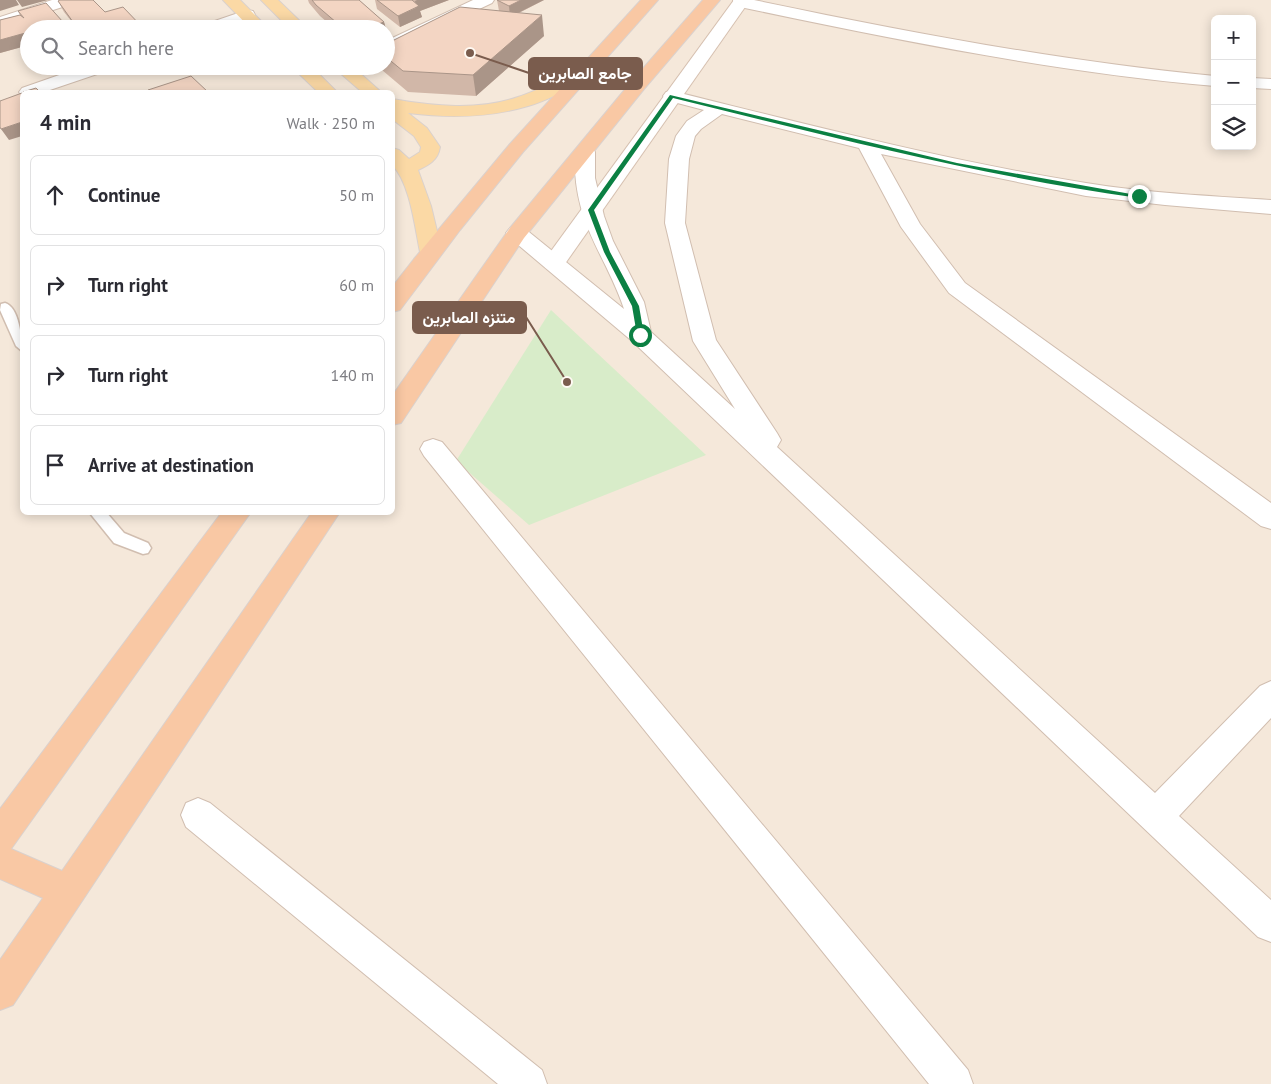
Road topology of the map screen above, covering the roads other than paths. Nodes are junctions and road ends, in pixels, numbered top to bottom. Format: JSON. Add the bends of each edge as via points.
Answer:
{"nodes":[{"id":1,"x":70,"y":0,"type":"edge"},
{"id":2,"x":231,"y":0,"type":"edge"},
{"id":3,"x":486,"y":0,"type":"edge"},
{"id":4,"x":650,"y":0,"type":"edge"},
{"id":5,"x":712,"y":0,"type":"edge"},
{"id":6,"x":274,"y":1,"type":"edge"},
{"id":7,"x":736,"y":1,"type":"edge"},
{"id":8,"x":247,"y":16,"type":"junction"},
{"id":9,"x":698,"y":16,"type":"junction"},
{"id":10,"x":236,"y":20,"type":"edge"},
{"id":11,"x":251,"y":20,"type":"edge"},
{"id":12,"x":292,"y":20,"type":"edge"},
{"id":13,"x":0,"y":22,"type":"edge"},
{"id":14,"x":395,"y":44,"type":"edge"},
{"id":15,"x":78,"y":75,"type":"edge"},
{"id":16,"x":308,"y":75,"type":"edge"},
{"id":17,"x":353,"y":75,"type":"edge"},
{"id":18,"x":575,"y":80,"type":"junction"},
{"id":19,"x":1211,"y":80,"type":"edge"},
{"id":20,"x":1256,"y":83,"type":"edge"},
{"id":21,"x":1271,"y":84,"type":"edge"},
{"id":22,"x":36,"y":90,"type":"edge"},
{"id":23,"x":322,"y":90,"type":"edge"},
{"id":24,"x":370,"y":90,"type":"edge"},
{"id":25,"x":672,"y":96,"type":"junction"},
{"id":26,"x":395,"y":104,"type":"edge"},
{"id":27,"x":719,"y":108,"type":"junction"},
{"id":28,"x":395,"y":111,"type":"edge"},
{"id":29,"x":866,"y":143,"type":"junction"},
{"id":30,"x":585,"y":152,"type":"junction"},
{"id":31,"x":400,"y":161,"type":"edge"},
{"id":32,"x":1271,"y":207,"type":"edge"},
{"id":33,"x":591,"y":210,"type":"junction"},
{"id":34,"x":517,"y":233,"type":"junction"},
{"id":35,"x":431,"y":252,"type":"junction"},
{"id":36,"x":554,"y":263,"type":"junction"},
{"id":37,"x":395,"y":300,"type":"edge"},
{"id":38,"x":6,"y":307,"type":"dead end"},
{"id":39,"x":640,"y":335,"type":"junction"},
{"id":40,"x":20,"y":341,"type":"edge"},
{"id":41,"x":395,"y":412,"type":"edge"},
{"id":42,"x":432,"y":449,"type":"dead end"},
{"id":43,"x":789,"y":473,"type":"junction"},
{"id":44,"x":99,"y":515,"type":"edge"},
{"id":45,"x":236,"y":515,"type":"edge"},
{"id":46,"x":325,"y":515,"type":"edge"},
{"id":47,"x":1271,"y":518,"type":"edge"},
{"id":48,"x":143,"y":548,"type":"dead end"},
{"id":49,"x":1271,"y":696,"type":"edge"},
{"id":50,"x":198,"y":815,"type":"dead end"},
{"id":51,"x":1156,"y":816,"type":"junction"},
{"id":52,"x":0,"y":837,"type":"edge"},
{"id":53,"x":0,"y":862,"type":"edge"},
{"id":54,"x":68,"y":892,"type":"junction"},
{"id":55,"x":1271,"y":924,"type":"edge"},
{"id":56,"x":0,"y":992,"type":"edge"},
{"id":57,"x":528,"y":1084,"type":"edge"},
{"id":58,"x":954,"y":1084,"type":"edge"}],
"edges":[{"from":1,"to":13,"type":"street"},
{"from":2,"to":8,"type":"main road"},
{"from":3,"to":14,"type":"street"},
{"from":4,"to":18,"type":"highway"},
{"from":5,"to":9,"type":"highway"},
{"from":6,"to":12,"type":"main road"},
{"from":7,"to":9,"type":"street"},
{"from":7,"to":19,"type":"street","via":[[1017,57],[1172,78]]},
{"from":7,"to":25,"type":"street"},
{"from":8,"to":10,"type":"street"},
{"from":8,"to":11,"type":"main road"},
{"from":9,"to":30,"type":"highway"},
{"from":15,"to":22,"type":"street"},
{"from":16,"to":23,"type":"main road"},
{"from":17,"to":24,"type":"main road"},
{"from":18,"to":26,"type":"main road","via":[[522,102],[500,107],[450,111]]},
{"from":18,"to":35,"type":"highway"},
{"from":20,"to":21,"type":"street"},
{"from":25,"to":27,"type":"street"},
{"from":25,"to":33,"type":"street"},
{"from":27,"to":29,"type":"street"},
{"from":27,"to":43,"type":"street","via":[[694,125],[686,136],[679,159],[675,223],[684,269],[705,341]]},
{"from":28,"to":31,"type":"main road","via":[[430,140],[433,148],[420,163]]},
{"from":29,"to":32,"type":"street","via":[[1062,186]]},
{"from":29,"to":47,"type":"street","via":[[911,227],[957,288]]},
{"from":30,"to":33,"type":"street","via":[[584,174]]},
{"from":30,"to":34,"type":"highway"},
{"from":31,"to":35,"type":"main road","via":[[421,206]]},
{"from":33,"to":36,"type":"street"},
{"from":33,"to":39,"type":"street","via":[[607,252],[635,306]]},
{"from":34,"to":36,"type":"street"},
{"from":34,"to":41,"type":"highway"},
{"from":35,"to":37,"type":"highway"},
{"from":36,"to":39,"type":"street"},
{"from":38,"to":40,"type":"lane"},
{"from":39,"to":43,"type":"street"},
{"from":42,"to":58,"type":"street"},
{"from":43,"to":51,"type":"street"},
{"from":44,"to":48,"type":"lane","via":[[119,538]]},
{"from":45,"to":52,"type":"highway"},
{"from":46,"to":54,"type":"highway"},
{"from":49,"to":51,"type":"street"},
{"from":50,"to":57,"type":"street"},
{"from":51,"to":55,"type":"street"},
{"from":53,"to":54,"type":"highway"},
{"from":54,"to":56,"type":"highway"}]}
